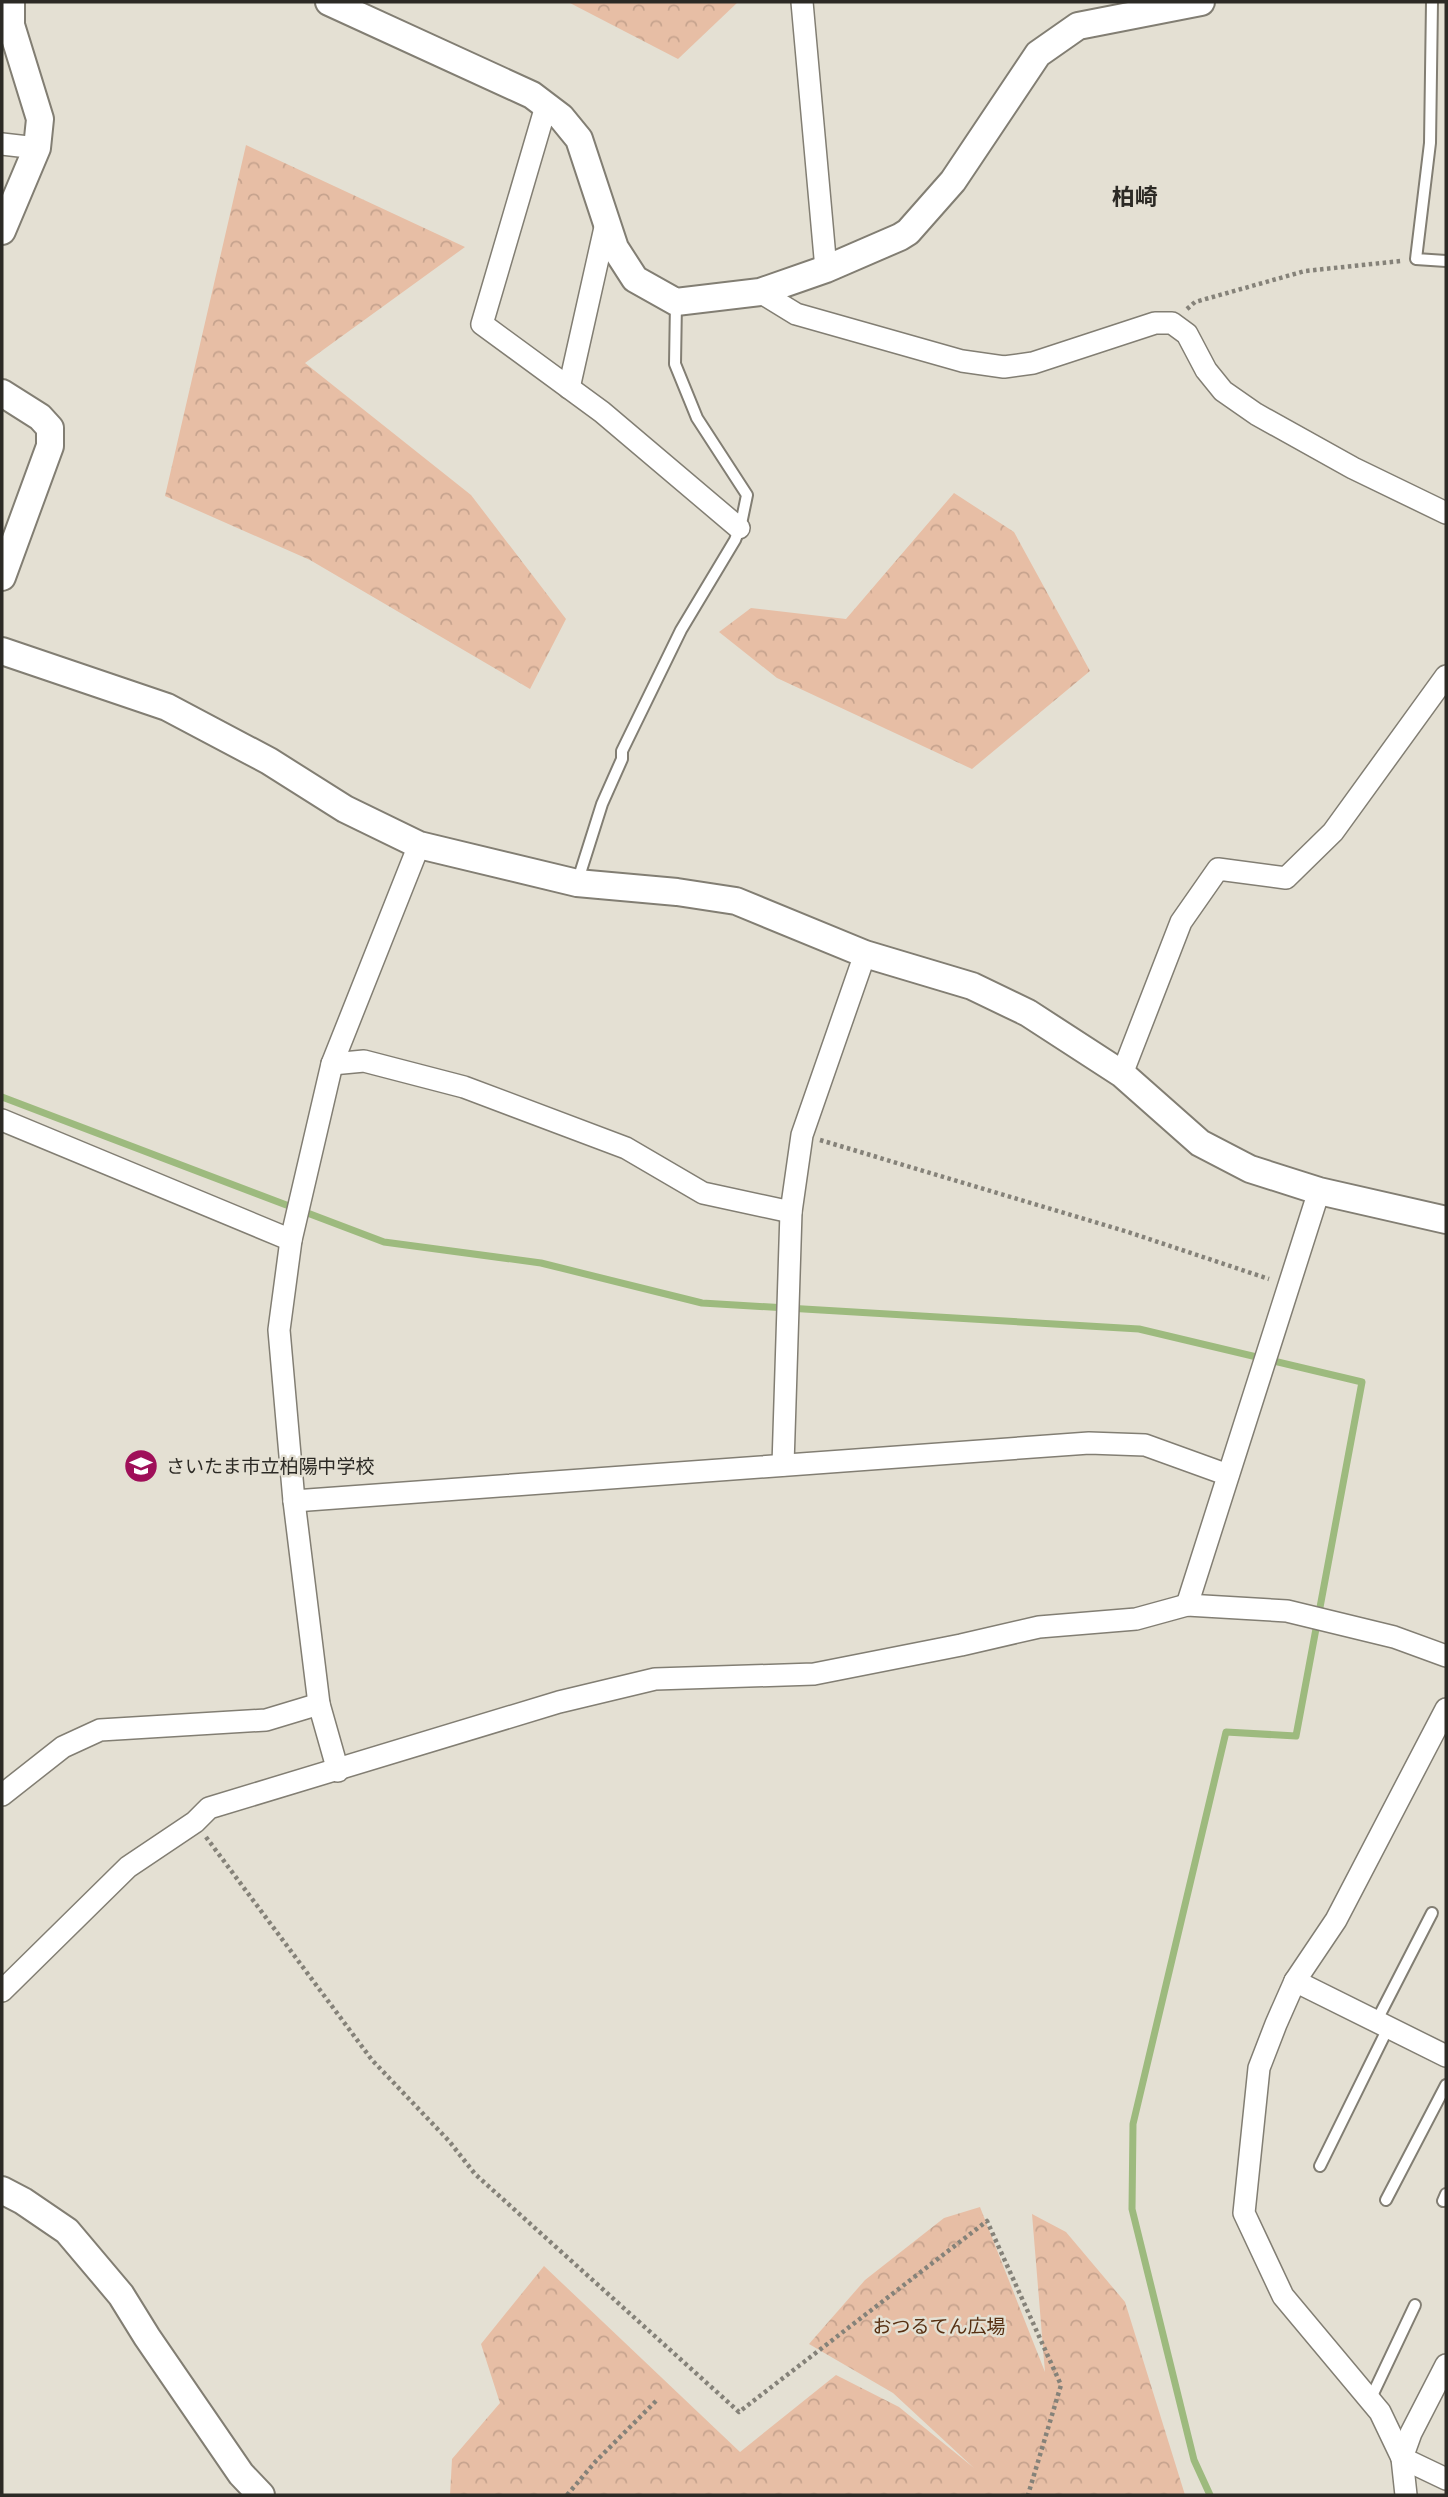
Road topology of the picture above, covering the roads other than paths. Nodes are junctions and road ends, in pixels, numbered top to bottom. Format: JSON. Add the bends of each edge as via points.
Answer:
{"nodes":[{"id":1,"x":11,"y":2,"type":"edge"},
{"id":2,"x":329,"y":2,"type":"edge"},
{"id":3,"x":802,"y":2,"type":"edge"},
{"id":4,"x":1201,"y":2,"type":"edge"},
{"id":5,"x":1432,"y":2,"type":"edge"},
{"id":6,"x":546,"y":106,"type":"junction"},
{"id":7,"x":2,"y":144,"type":"edge"},
{"id":8,"x":37,"y":148,"type":"junction"},
{"id":9,"x":606,"y":223,"type":"junction"},
{"id":10,"x":2,"y":231,"type":"edge"},
{"id":11,"x":1446,"y":261,"type":"edge"},
{"id":12,"x":827,"y":269,"type":"junction"},
{"id":13,"x":760,"y":292,"type":"junction"},
{"id":14,"x":676,"y":302,"type":"junction"},
{"id":15,"x":569,"y":388,"type":"junction"},
{"id":16,"x":2,"y":393,"type":"edge"},
{"id":17,"x":1446,"y":513,"type":"edge"},
{"id":18,"x":739,"y":528,"type":"junction"},
{"id":19,"x":2,"y":577,"type":"edge"},
{"id":20,"x":2,"y":651,"type":"edge"},
{"id":21,"x":1446,"y":676,"type":"edge"},
{"id":22,"x":419,"y":845,"type":"junction"},
{"id":23,"x":577,"y":883,"type":"junction"},
{"id":24,"x":865,"y":954,"type":"junction"},
{"id":25,"x":332,"y":1064,"type":"junction"},
{"id":26,"x":1122,"y":1074,"type":"junction"},
{"id":27,"x":2,"y":1120,"type":"edge"},
{"id":28,"x":1319,"y":1191,"type":"junction"},
{"id":29,"x":792,"y":1212,"type":"junction"},
{"id":30,"x":1446,"y":1220,"type":"edge"},
{"id":31,"x":291,"y":1240,"type":"junction"},
{"id":32,"x":783,"y":1465,"type":"junction"},
{"id":33,"x":1228,"y":1475,"type":"junction"},
{"id":34,"x":294,"y":1501,"type":"junction"},
{"id":35,"x":1187,"y":1605,"type":"junction"},
{"id":36,"x":1446,"y":1656,"type":"edge"},
{"id":37,"x":319,"y":1704,"type":"junction"},
{"id":38,"x":1446,"y":1709,"type":"edge"},
{"id":39,"x":338,"y":1771,"type":"junction"},
{"id":40,"x":2,"y":1795,"type":"edge"},
{"id":41,"x":1432,"y":1913,"type":"dead end"},
{"id":42,"x":1295,"y":1981,"type":"junction"},
{"id":43,"x":2,"y":1991,"type":"edge"},
{"id":44,"x":1382,"y":2025,"type":"junction"},
{"id":45,"x":1446,"y":2056,"type":"edge"},
{"id":46,"x":1446,"y":2085,"type":"edge"},
{"id":47,"x":1321,"y":2166,"type":"dead end"},
{"id":48,"x":2,"y":2190,"type":"edge"},
{"id":49,"x":1386,"y":2200,"type":"dead end"},
{"id":50,"x":1415,"y":2305,"type":"dead end"},
{"id":51,"x":1446,"y":2365,"type":"edge"},
{"id":52,"x":1370,"y":2400,"type":"junction"},
{"id":53,"x":1402,"y":2458,"type":"junction"},
{"id":54,"x":1446,"y":2479,"type":"edge"},
{"id":55,"x":261,"y":2495,"type":"edge"},
{"id":56,"x":1406,"y":2495,"type":"edge"}],
"edges":[{"from":1,"to":8,"type":"street","via":[[11,25],[40,118]]},
{"from":2,"to":6,"type":"street"},
{"from":3,"to":12,"type":"street"},
{"from":4,"to":12,"type":"street","via":[[1078,26],[1038,54],[953,181],[908,232]]},
{"from":5,"to":11,"type":"lane","via":[[1430,143],[1416,260]]},
{"from":6,"to":9,"type":"street","via":[[579,139]]},
{"from":6,"to":15,"type":"street","via":[[482,324]]},
{"from":7,"to":8,"type":"street"},
{"from":8,"to":10,"type":"street"},
{"from":9,"to":14,"type":"street","via":[[615,248],[635,279]]},
{"from":9,"to":15,"type":"street"},
{"from":12,"to":13,"type":"street"},
{"from":13,"to":14,"type":"street"},
{"from":13,"to":17,"type":"street","via":[[796,314],[962,362],[1004,368],[1155,323],[1172,323],[1187,334],[1223,391],[1353,468]]},
{"from":14,"to":18,"type":"lane","via":[[676,365],[697,418],[747,495]]},
{"from":15,"to":18,"type":"street"},
{"from":16,"to":19,"type":"street","via":[[50,428],[50,446]]},
{"from":18,"to":23,"type":"lane","via":[[681,630],[622,751]]},
{"from":20,"to":22,"type":"street","via":[[167,707],[269,761],[345,809]]},
{"from":21,"to":26,"type":"street","via":[[1333,832],[1286,878],[1218,869],[1181,922]]},
{"from":22,"to":23,"type":"street"},
{"from":22,"to":25,"type":"street"},
{"from":23,"to":24,"type":"street","via":[[736,901]]},
{"from":24,"to":26,"type":"street","via":[[972,986],[1028,1013]]},
{"from":24,"to":29,"type":"street","via":[[802,1135]]},
{"from":25,"to":29,"type":"street","via":[[364,1061],[464,1087],[626,1148],[704,1193]]},
{"from":25,"to":31,"type":"street"},
{"from":26,"to":28,"type":"street","via":[[1200,1143],[1250,1169]]},
{"from":27,"to":31,"type":"street"},
{"from":28,"to":30,"type":"street"},
{"from":28,"to":33,"type":"street"},
{"from":29,"to":32,"type":"street"},
{"from":31,"to":34,"type":"street","via":[[279,1330]]},
{"from":32,"to":33,"type":"street","via":[[1089,1443],[1145,1445]]},
{"from":32,"to":34,"type":"street"},
{"from":33,"to":35,"type":"street"},
{"from":34,"to":37,"type":"street"},
{"from":35,"to":36,"type":"street","via":[[1287,1611],[1394,1637]]},
{"from":35,"to":39,"type":"street","via":[[1136,1619],[1039,1628],[814,1674],[655,1679],[559,1702]]},
{"from":37,"to":39,"type":"street"},
{"from":37,"to":40,"type":"street","via":[[266,1720],[100,1730],[63,1747]]},
{"from":38,"to":42,"type":"street","via":[[1336,1920]]},
{"from":39,"to":43,"type":"street","via":[[209,1808],[128,1867]]},
{"from":41,"to":44,"type":"lane"},
{"from":42,"to":44,"type":"street"},
{"from":42,"to":52,"type":"street","via":[[1259,2068],[1244,2213],[1283,2295]]},
{"from":44,"to":45,"type":"street"},
{"from":44,"to":47,"type":"lane"},
{"from":46,"to":49,"type":"lane"},
{"from":48,"to":55,"type":"street","via":[[67,2231],[112,2284],[241,2474]]},
{"from":50,"to":52,"type":"lane"},
{"from":51,"to":53,"type":"street"},
{"from":52,"to":53,"type":"street"},
{"from":53,"to":54,"type":"street"},
{"from":53,"to":56,"type":"street"}]}
